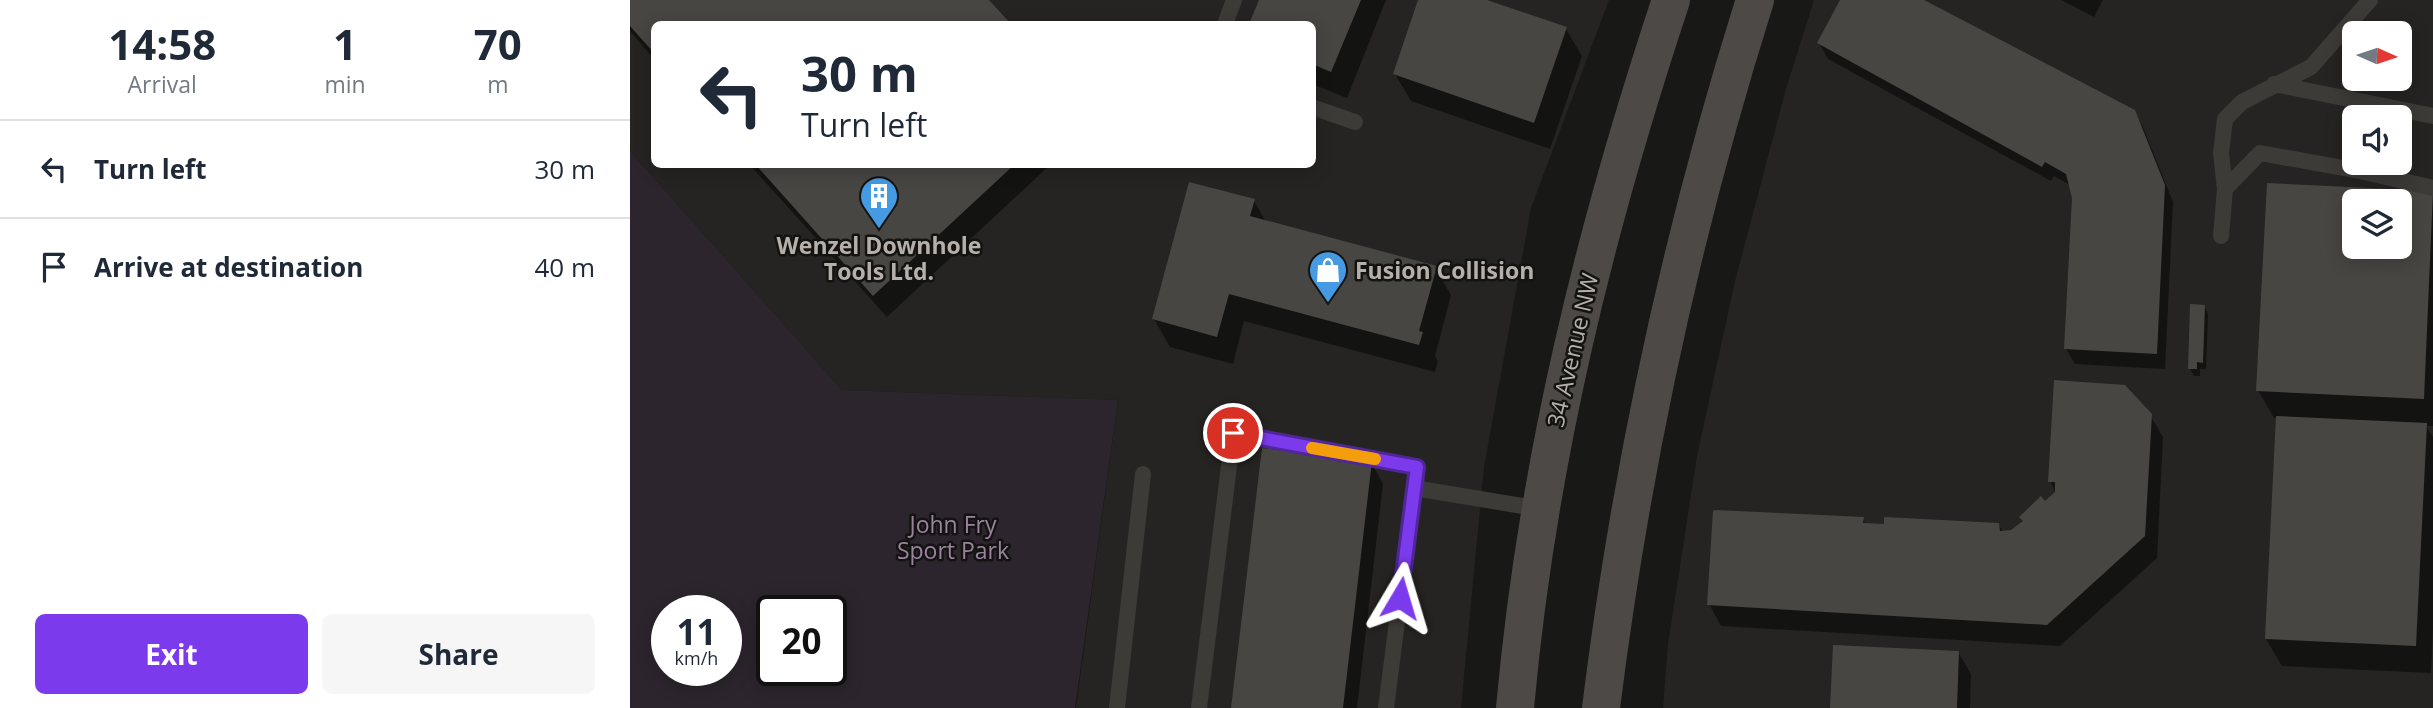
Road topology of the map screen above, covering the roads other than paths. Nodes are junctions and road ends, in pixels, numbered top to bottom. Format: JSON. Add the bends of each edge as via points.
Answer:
{"nodes":[{"id":1,"x":1234,"y":0,"type":"edge"},
{"id":2,"x":1671,"y":0,"type":"edge"},
{"id":3,"x":1755,"y":0,"type":"edge"},
{"id":4,"x":2370,"y":0,"type":"edge"},
{"id":5,"x":1226,"y":21,"type":"edge"},
{"id":6,"x":2274,"y":84,"type":"junction"},
{"id":7,"x":1316,"y":108,"type":"edge"},
{"id":8,"x":2433,"y":116,"type":"edge"},
{"id":9,"x":1355,"y":122,"type":"dead end"},
{"id":10,"x":2433,"y":188,"type":"edge"},
{"id":11,"x":2225,"y":189,"type":"junction"},
{"id":12,"x":2221,"y":236,"type":"dead end"},
{"id":13,"x":1143,"y":474,"type":"dead end"},
{"id":14,"x":1414,"y":488,"type":"junction"},
{"id":15,"x":1541,"y":509,"type":"junction"},
{"id":16,"x":1116,"y":708,"type":"edge"},
{"id":17,"x":1199,"y":708,"type":"edge"},
{"id":18,"x":1386,"y":708,"type":"edge"},
{"id":19,"x":1515,"y":708,"type":"edge"},
{"id":20,"x":1601,"y":708,"type":"edge"}],
"edges":[{"from":1,"to":5,"type":"lane"},
{"from":2,"to":15,"type":"main road","name":"34 Avenue NW","via":[[1594,254]]},
{"from":3,"to":20,"type":"main road","via":[[1689,229],[1658,362],[1625,539]]},
{"from":4,"to":6,"type":"lane","via":[[2311,67]]},
{"from":6,"to":8,"type":"lane"},
{"from":6,"to":11,"type":"lane","via":[[2242,102],[2225,119],[2221,153]]},
{"from":7,"to":9,"type":"lane"},
{"from":10,"to":11,"type":"lane","via":[[2260,153]]},
{"from":11,"to":12,"type":"lane"},
{"from":13,"to":16,"type":"lane"},
{"from":14,"to":15,"type":"lane"},
{"from":14,"to":17,"type":"lane","via":[[1417,467],[1233,433]]},
{"from":14,"to":18,"type":"lane"},
{"from":15,"to":19,"type":"main road","name":"34 Avenue NW"}]}
